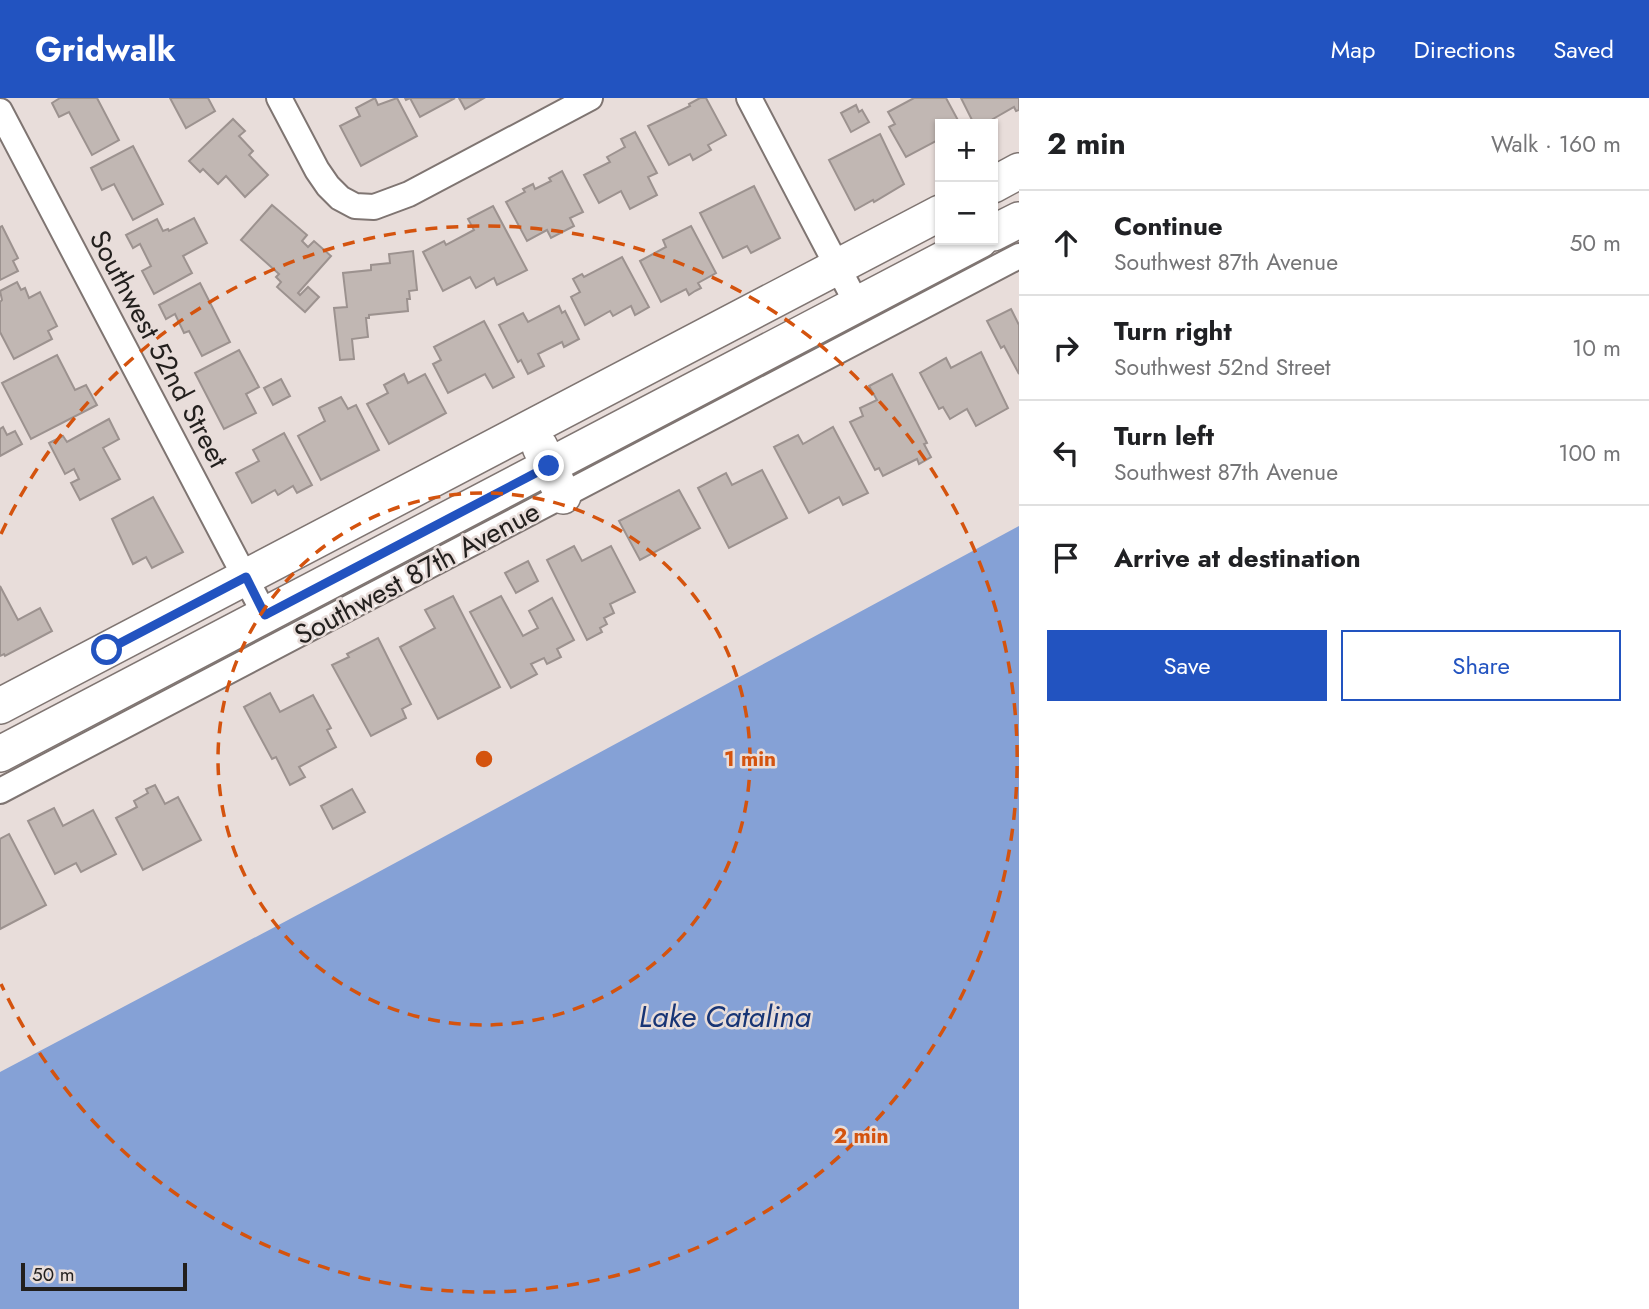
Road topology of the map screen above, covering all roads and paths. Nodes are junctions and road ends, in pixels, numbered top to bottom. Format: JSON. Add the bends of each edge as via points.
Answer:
{"nodes":[{"id":1,"x":279,"y":98,"type":"edge"},
{"id":2,"x":590,"y":98,"type":"edge"},
{"id":3,"x":749,"y":98,"type":"edge"},
{"id":4,"x":0,"y":111,"type":"edge"},
{"id":5,"x":1019,"y":171,"type":"edge"},
{"id":6,"x":998,"y":182,"type":"edge"},
{"id":7,"x":935,"y":215,"type":"edge"},
{"id":8,"x":1019,"y":220,"type":"edge"},
{"id":9,"x":998,"y":230,"type":"edge"},
{"id":10,"x":970,"y":245,"type":"edge"},
{"id":11,"x":1019,"y":256,"type":"edge"},
{"id":12,"x":837,"y":266,"type":"junction"},
{"id":13,"x":857,"y":304,"type":"junction"},
{"id":14,"x":531,"y":428,"type":"junction"},
{"id":15,"x":556,"y":481,"type":"junction"},
{"id":16,"x":246,"y":577,"type":"junction"},
{"id":17,"x":265,"y":615,"type":"junction"},
{"id":18,"x":0,"y":706,"type":"edge"},
{"id":19,"x":0,"y":754,"type":"edge"},
{"id":20,"x":0,"y":791,"type":"edge"}],
"edges":[{"from":1,"to":2,"type":"street","via":[[323,178],[340,198],[355,206],[374,207],[392,202]]},
{"from":3,"to":12,"type":"street"},
{"from":4,"to":16,"type":"street","name":"Southwest 52nd Street"},
{"from":5,"to":6,"type":"main road"},
{"from":7,"to":12,"type":"main road"},
{"from":8,"to":9,"type":"main road"},
{"from":10,"to":13,"type":"main road","name":"Southwest 87th Avenue"},
{"from":11,"to":15,"type":"street","name":"Southwest 87th Avenue"},
{"from":12,"to":13,"type":"street"},
{"from":12,"to":14,"type":"main road"},
{"from":13,"to":15,"type":"main road","name":"Southwest 87th Avenue"},
{"from":14,"to":15,"type":"main road"},
{"from":14,"to":16,"type":"main road"},
{"from":15,"to":17,"type":"main road","name":"Southwest 87th Avenue"},
{"from":15,"to":20,"type":"street","name":"Southwest 87th Avenue"},
{"from":16,"to":17,"type":"street","name":"Southwest 52nd Street"},
{"from":16,"to":18,"type":"main road"},
{"from":17,"to":19,"type":"main road","name":"Southwest 87th Avenue"}]}
